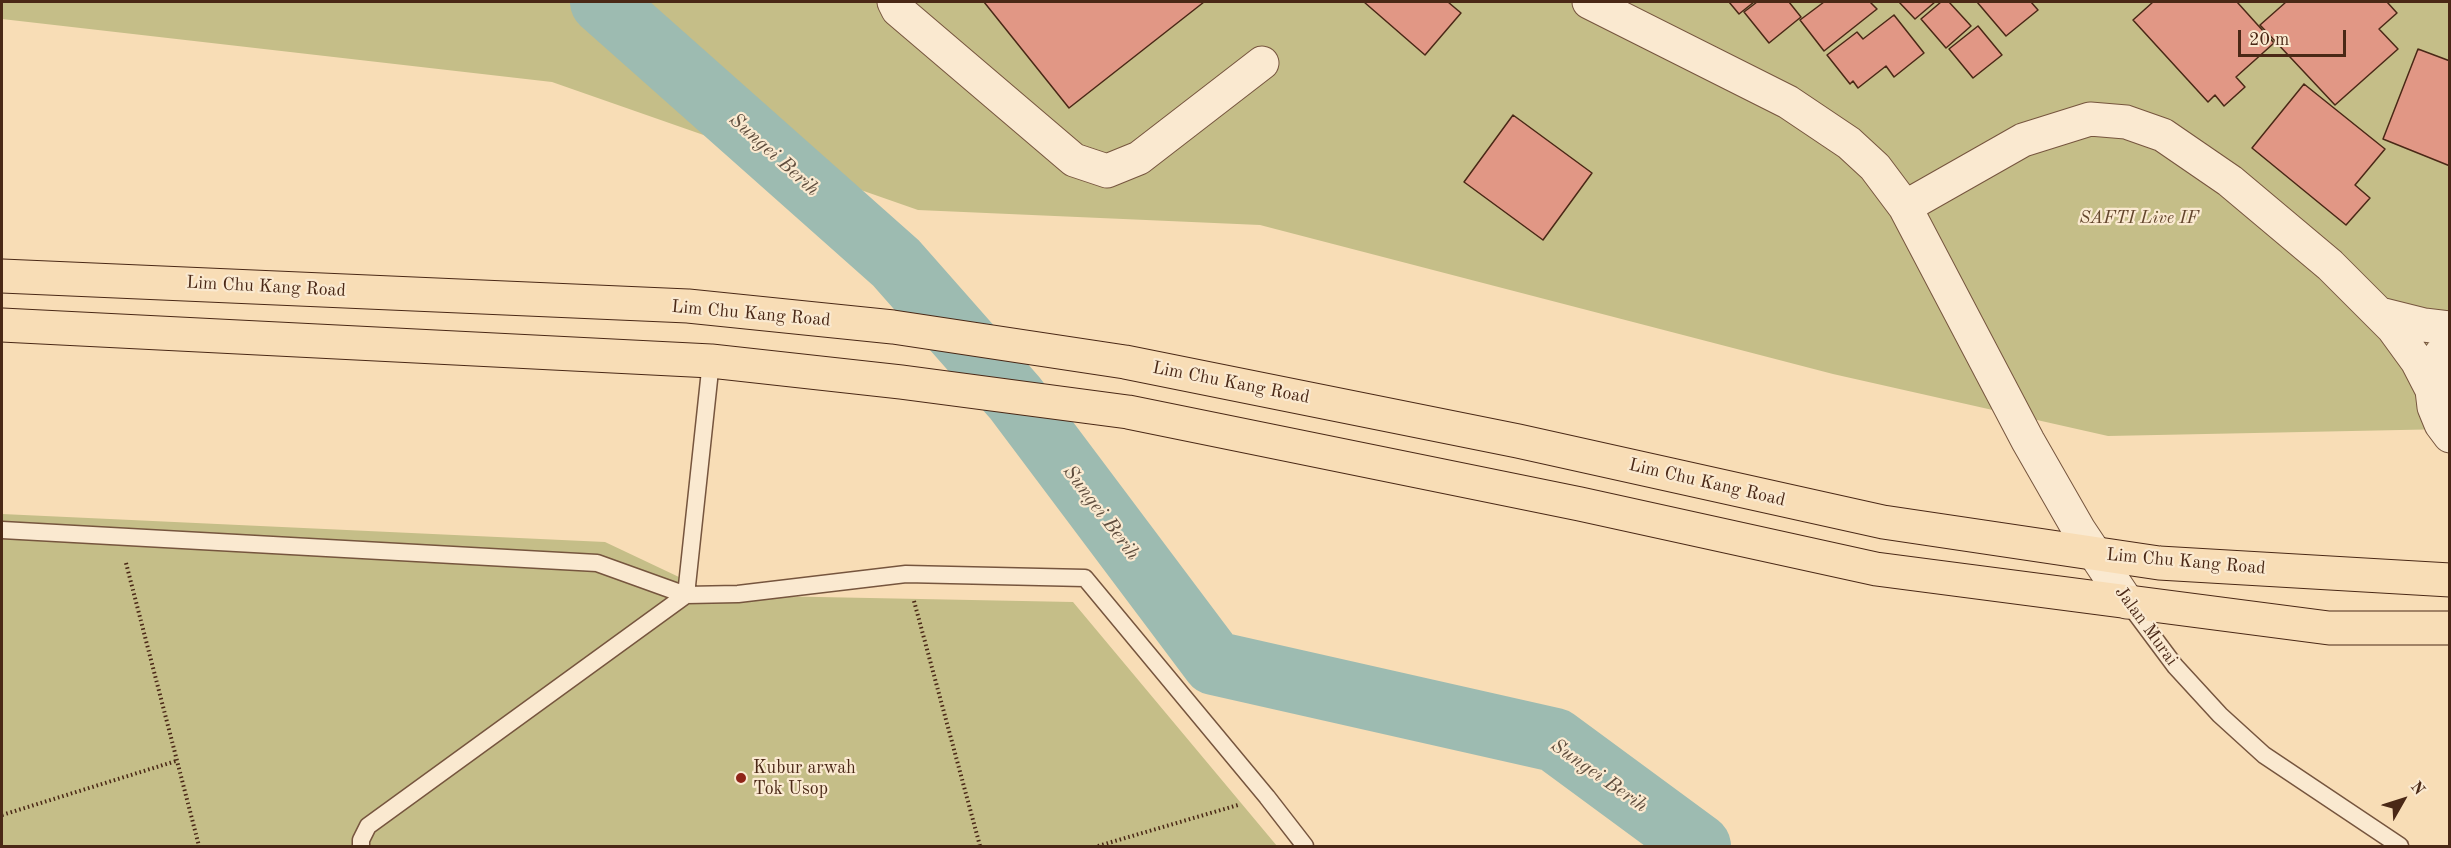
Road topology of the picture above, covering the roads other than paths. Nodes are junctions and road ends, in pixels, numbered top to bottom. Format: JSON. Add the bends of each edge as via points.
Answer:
{"nodes":[{"id":1,"x":894,"y":2,"type":"edge"},
{"id":2,"x":1589,"y":2,"type":"edge"},
{"id":3,"x":1262,"y":63,"type":"dead end"},
{"id":4,"x":1905,"y":207,"type":"junction"},
{"id":5,"x":2,"y":276,"type":"edge"},
{"id":6,"x":2380,"y":314,"type":"junction"},
{"id":7,"x":2,"y":325,"type":"edge"},
{"id":8,"x":2450,"y":328,"type":"edge"},
{"id":9,"x":2450,"y":343,"type":"edge"},
{"id":10,"x":711,"y":361,"type":"junction"},
{"id":11,"x":2432,"y":390,"type":"junction"},
{"id":12,"x":2450,"y":436,"type":"edge"},
{"id":13,"x":1518,"y":441,"type":"junction"},
{"id":14,"x":1580,"y":504,"type":"junction"},
{"id":15,"x":2,"y":530,"type":"edge"},
{"id":16,"x":2095,"y":554,"type":"junction"},
{"id":17,"x":2260,"y":569,"type":"junction"},
{"id":18,"x":2450,"y":580,"type":"edge"},
{"id":19,"x":686,"y":595,"type":"junction"},
{"id":20,"x":2127,"y":602,"type":"junction"},
{"id":21,"x":2329,"y":628,"type":"junction"},
{"id":22,"x":2450,"y":628,"type":"edge"},
{"id":23,"x":361,"y":846,"type":"edge"},
{"id":24,"x":1305,"y":846,"type":"edge"},
{"id":25,"x":2400,"y":846,"type":"edge"}],
"edges":[{"from":1,"to":3,"type":"street","via":[[898,10],[1074,160],[1107,171],[1139,158]]},
{"from":2,"to":4,"type":"street","name":"Jalan Murai","via":[[1819,121],[1875,167]]},
{"from":4,"to":6,"type":"street","via":[[2023,140],[2090,119],[2126,122],[2163,135],[2230,181],[2330,265]]},
{"from":4,"to":16,"type":"street","name":"Jalan Murai","via":[[2028,441]]},
{"from":5,"to":13,"type":"main road","name":"Lim Chu Kang Road","via":[[688,306],[893,327],[1125,362]]},
{"from":6,"to":8,"type":"street"},
{"from":6,"to":11,"type":"street","via":[[2417,361]]},
{"from":7,"to":10,"type":"main road"},
{"from":9,"to":11,"type":"street","via":[[2434,372]]},
{"from":10,"to":14,"type":"main road","via":[[1128,412]]},
{"from":10,"to":19,"type":"lane"},
{"from":11,"to":12,"type":"street","via":[[2437,415]]},
{"from":13,"to":14,"type":"main road","via":[[1557,458],[1575,475],[1583,487]]},
{"from":13,"to":16,"type":"main road","name":"Lim Chu Kang Road","via":[[1883,522]]},
{"from":14,"to":20,"type":"main road","via":[[1876,569]]},
{"from":15,"to":19,"type":"lane","via":[[597,563]]},
{"from":16,"to":17,"type":"main road","name":"Lim Chu Kang Road","via":[[2159,563]]},
{"from":16,"to":20,"type":"street","name":"Jalan Murai"},
{"from":17,"to":18,"type":"main road","name":"Lim Chu Kang Road"},
{"from":17,"to":21,"type":"main road","via":[[2262,595],[2277,609]]},
{"from":19,"to":23,"type":"lane","via":[[368,826]]},
{"from":19,"to":24,"type":"lane","via":[[738,594],[906,574],[1085,578]]},
{"from":20,"to":21,"type":"main road"},
{"from":20,"to":25,"type":"lane","name":"Jalan Murai","via":[[2175,666],[2264,755]]},
{"from":21,"to":22,"type":"main road"}]}
